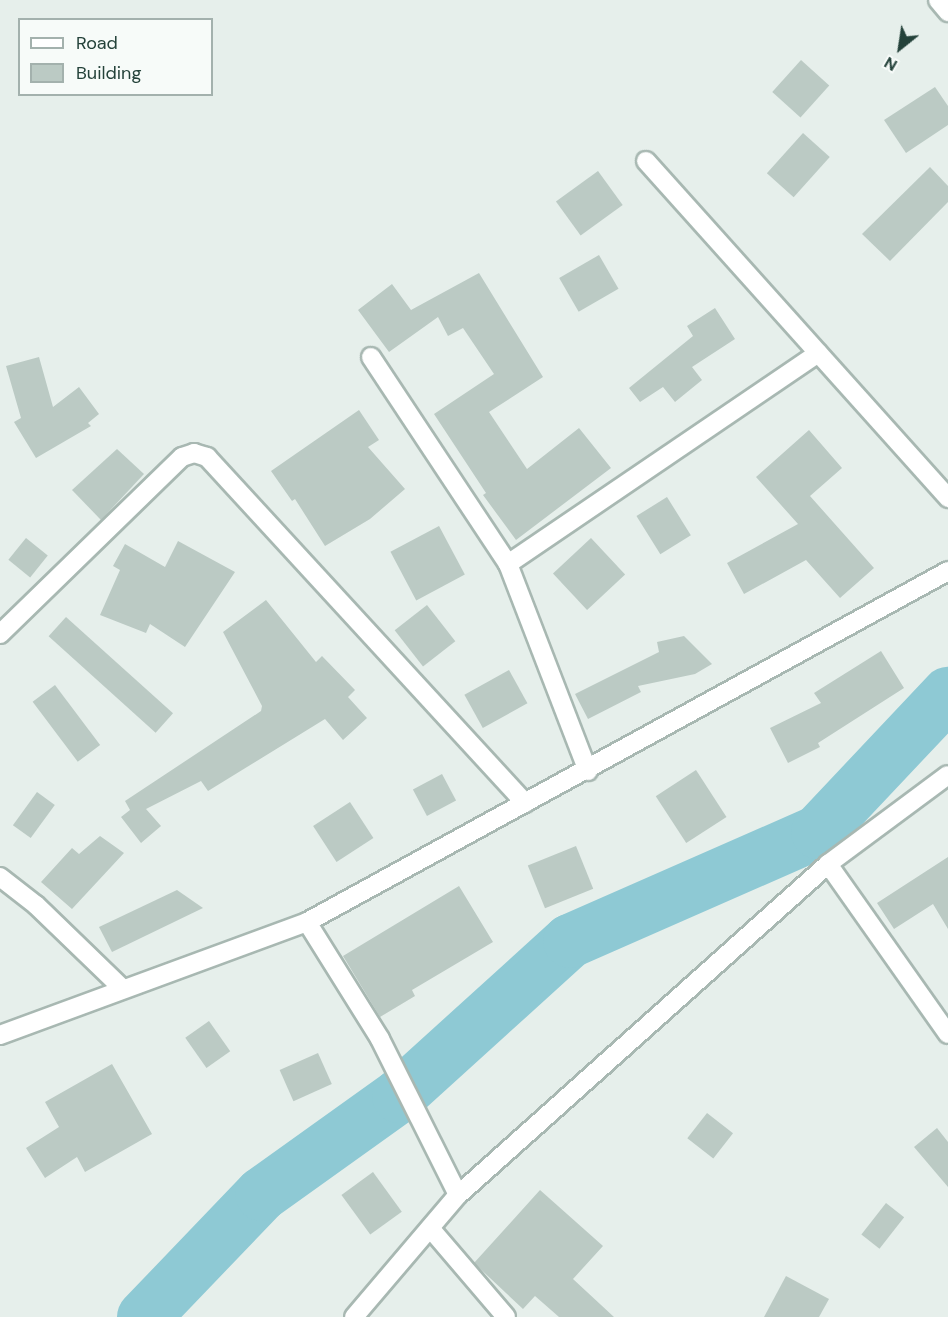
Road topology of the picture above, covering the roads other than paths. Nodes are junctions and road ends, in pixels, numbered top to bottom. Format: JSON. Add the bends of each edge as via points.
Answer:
{"nodes":[{"id":1,"x":939,"y":0,"type":"edge"},
{"id":2,"x":948,"y":12,"type":"edge"},
{"id":3,"x":646,"y":161,"type":"dead end"},
{"id":4,"x":818,"y":353,"type":"junction"},
{"id":5,"x":371,"y":357,"type":"dead end"},
{"id":6,"x":948,"y":498,"type":"edge"},
{"id":7,"x":508,"y":564,"type":"junction"},
{"id":8,"x":948,"y":571,"type":"edge"},
{"id":9,"x":0,"y":634,"type":"edge"},
{"id":10,"x":588,"y":771,"type":"junction"},
{"id":11,"x":948,"y":775,"type":"edge"},
{"id":12,"x":525,"y":803,"type":"junction"},
{"id":13,"x":828,"y":864,"type":"junction"},
{"id":14,"x":0,"y":877,"type":"edge"},
{"id":15,"x":307,"y":922,"type":"junction"},
{"id":16,"x":122,"y":988,"type":"junction"},
{"id":17,"x":948,"y":1034,"type":"edge"},
{"id":18,"x":0,"y":1035,"type":"edge"},
{"id":19,"x":458,"y":1195,"type":"junction"},
{"id":20,"x":430,"y":1228,"type":"junction"},
{"id":21,"x":354,"y":1317,"type":"edge"},
{"id":22,"x":506,"y":1317,"type":"edge"}],
"edges":[{"from":1,"to":2,"type":"street"},
{"from":3,"to":4,"type":"street"},
{"from":4,"to":6,"type":"street"},
{"from":4,"to":7,"type":"street"},
{"from":5,"to":7,"type":"street"},
{"from":7,"to":10,"type":"street"},
{"from":8,"to":10,"type":"street"},
{"from":9,"to":12,"type":"street","via":[[182,456],[194,453],[207,457]]},
{"from":10,"to":12,"type":"street"},
{"from":11,"to":13,"type":"street"},
{"from":12,"to":15,"type":"street"},
{"from":13,"to":17,"type":"street"},
{"from":13,"to":19,"type":"street"},
{"from":14,"to":16,"type":"street"},
{"from":15,"to":16,"type":"street"},
{"from":15,"to":19,"type":"street","via":[[380,1039],[410,1107]]},
{"from":16,"to":18,"type":"street"},
{"from":19,"to":20,"type":"street"},
{"from":20,"to":21,"type":"street"},
{"from":20,"to":22,"type":"street"}]}
